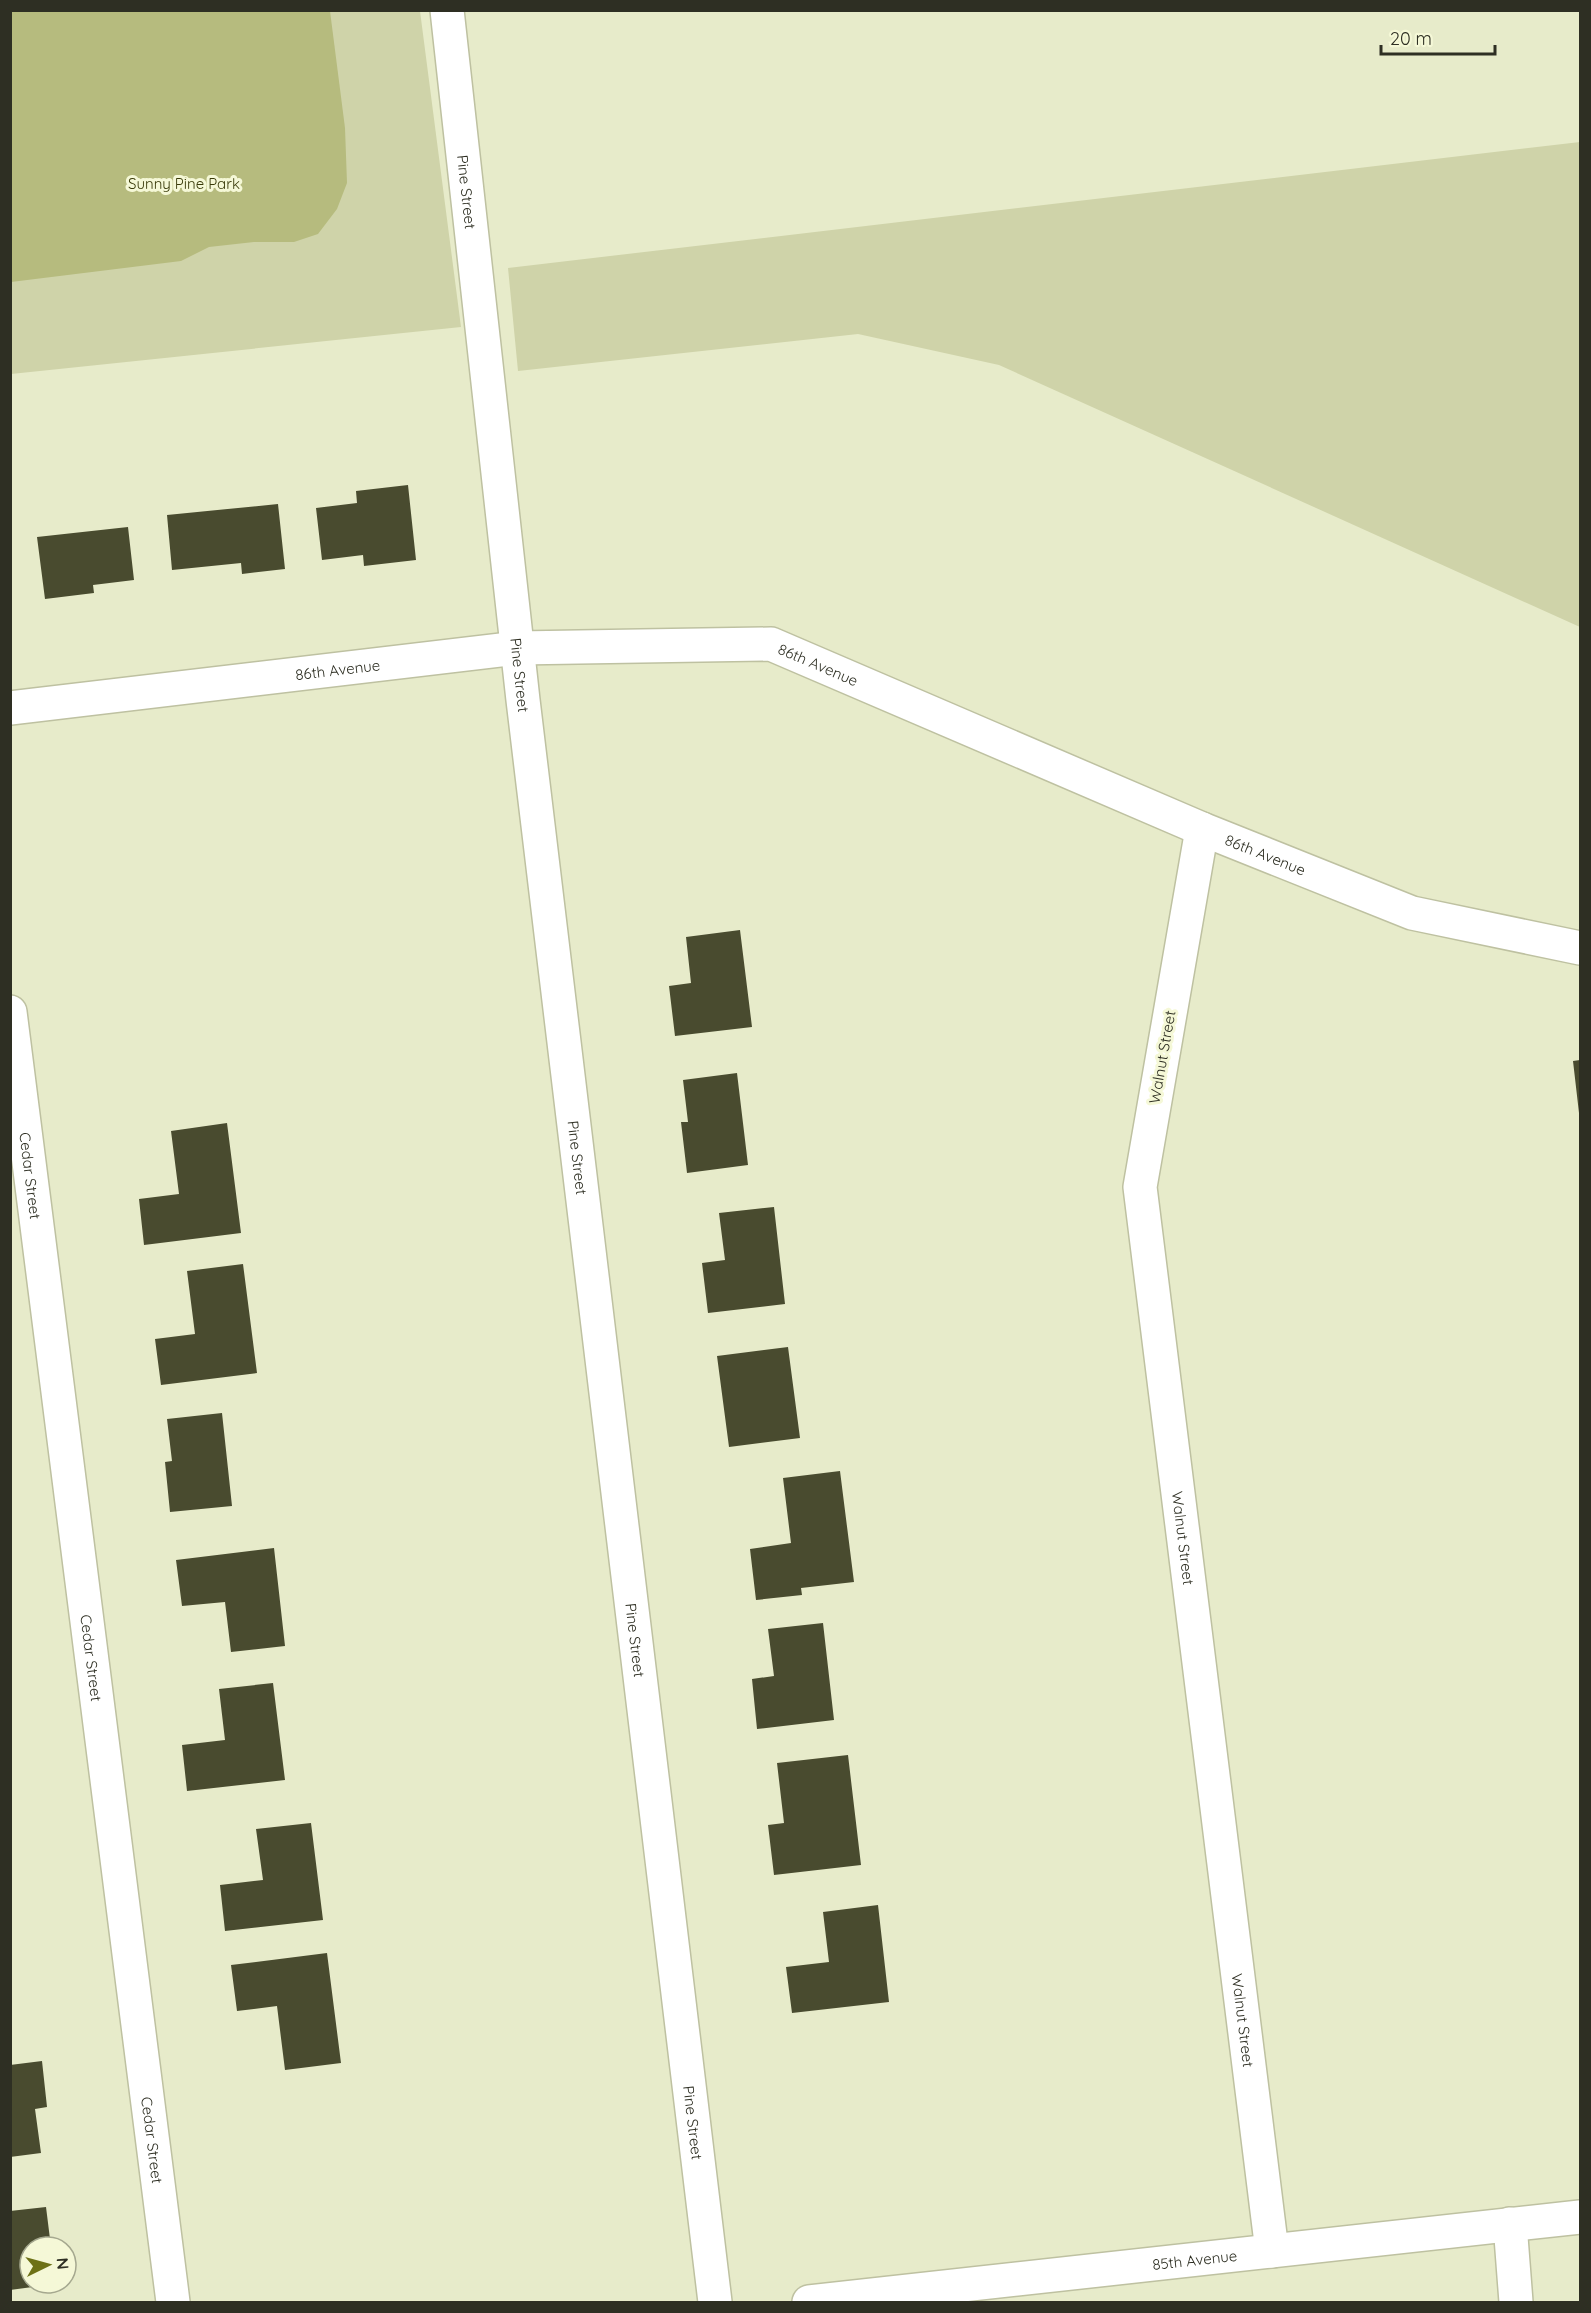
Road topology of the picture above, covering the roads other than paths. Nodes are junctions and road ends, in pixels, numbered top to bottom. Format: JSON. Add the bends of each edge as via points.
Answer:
{"nodes":[{"id":1,"x":447,"y":10,"type":"edge"},
{"id":2,"x":517,"y":648,"type":"junction"},
{"id":3,"x":10,"y":708,"type":"edge"},
{"id":4,"x":1202,"y":829,"type":"junction"},
{"id":5,"x":1581,"y":948,"type":"edge"},
{"id":6,"x":10,"y":1012,"type":"edge"},
{"id":7,"x":1581,"y":2217,"type":"edge"},
{"id":8,"x":1510,"y":2224,"type":"junction"},
{"id":9,"x":1272,"y":2251,"type":"junction"},
{"id":10,"x":173,"y":2302,"type":"edge"},
{"id":11,"x":715,"y":2302,"type":"edge"},
{"id":12,"x":809,"y":2302,"type":"edge"},
{"id":13,"x":1516,"y":2302,"type":"edge"}],
"edges":[{"from":1,"to":2,"type":"street","name":"Pine Street"},
{"from":2,"to":3,"type":"street","name":"86th Avenue"},
{"from":2,"to":4,"type":"street","name":"86th Avenue","via":[[771,644]]},
{"from":2,"to":11,"type":"street","name":"Pine Street"},
{"from":4,"to":5,"type":"street","name":"86th Avenue","via":[[1412,913]]},
{"from":4,"to":9,"type":"street","name":"Walnut Street","via":[[1140,1187]]},
{"from":6,"to":10,"type":"street","name":"Cedar Street"},
{"from":7,"to":8,"type":"street","name":"85th Avenue"},
{"from":8,"to":9,"type":"street","name":"85th Avenue"},
{"from":8,"to":13,"type":"street"},
{"from":9,"to":12,"type":"street","name":"85th Avenue"}]}
